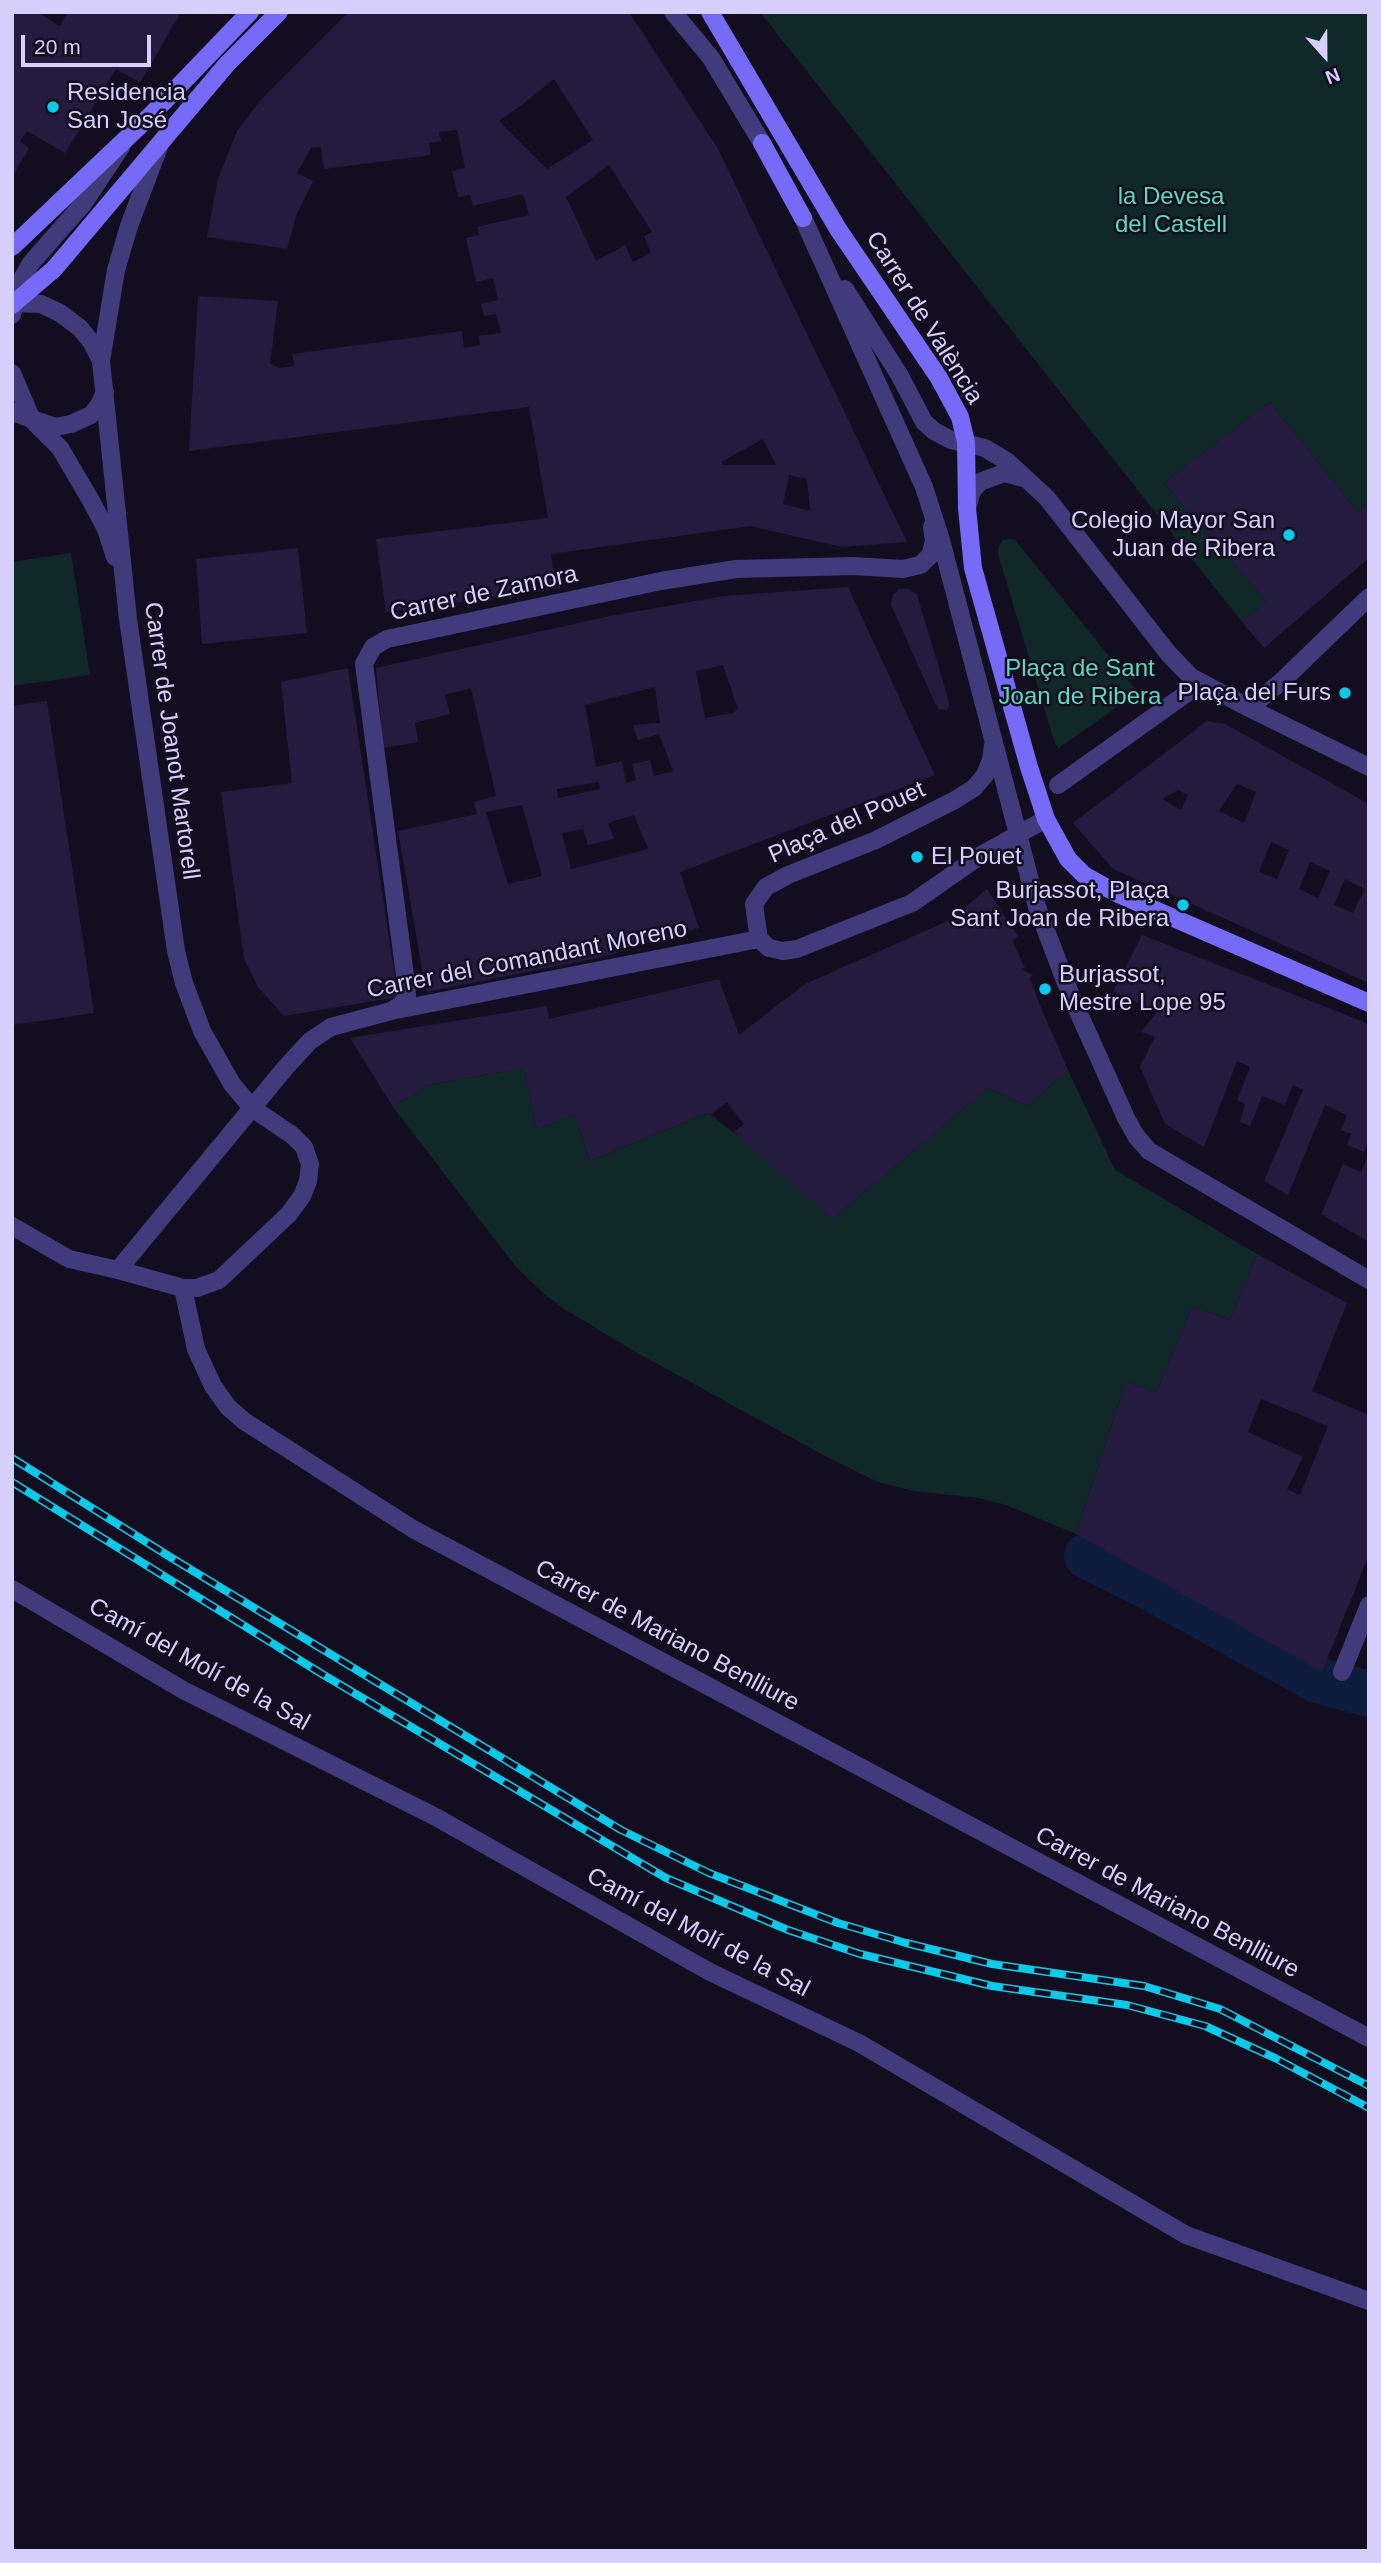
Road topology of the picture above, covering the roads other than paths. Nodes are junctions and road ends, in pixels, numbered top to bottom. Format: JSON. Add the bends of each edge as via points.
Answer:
{"nodes":[{"id":1,"x":250,"y":12,"type":"edge"},
{"id":2,"x":279,"y":12,"type":"edge"},
{"id":3,"x":673,"y":12,"type":"edge"},
{"id":4,"x":710,"y":12,"type":"edge"},
{"id":5,"x":125,"y":140,"type":"junction"},
{"id":6,"x":159,"y":147,"type":"junction"},
{"id":7,"x":803,"y":218,"type":"junction"},
{"id":8,"x":12,"y":247,"type":"edge"},
{"id":9,"x":13,"y":306,"type":"edge"},
{"id":10,"x":101,"y":361,"type":"junction"},
{"id":11,"x":12,"y":373,"type":"edge"},
{"id":12,"x":105,"y":392,"type":"junction"},
{"id":13,"x":12,"y":412,"type":"edge"},
{"id":14,"x":32,"y":420,"type":"junction"},
{"id":15,"x":967,"y":442,"type":"junction"},
{"id":16,"x":1027,"y":480,"type":"junction"},
{"id":17,"x":967,"y":508,"type":"junction"},
{"id":18,"x":931,"y":510,"type":"junction"},
{"id":19,"x":948,"y":565,"type":"junction"},
{"id":20,"x":903,"y":569,"type":"junction"},
{"id":21,"x":1369,"y":597,"type":"edge"},
{"id":22,"x":126,"y":601,"type":"junction"},
{"id":23,"x":983,"y":604,"type":"junction"},
{"id":24,"x":1202,"y":683,"type":"junction"},
{"id":25,"x":1249,"y":708,"type":"junction"},
{"id":26,"x":993,"y":738,"type":"junction"},
{"id":27,"x":1369,"y":767,"type":"edge"},
{"id":28,"x":1058,"y":785,"type":"dead end"},
{"id":29,"x":1046,"y":819,"type":"junction"},
{"id":30,"x":1017,"y":833,"type":"junction"},
{"id":31,"x":759,"y":939,"type":"junction"},
{"id":32,"x":1369,"y":1003,"type":"edge"},
{"id":33,"x":391,"y":1011,"type":"junction"},
{"id":34,"x":252,"y":1108,"type":"junction"},
{"id":35,"x":12,"y":1226,"type":"edge"},
{"id":36,"x":118,"y":1270,"type":"junction"},
{"id":37,"x":1369,"y":1280,"type":"edge"},
{"id":38,"x":183,"y":1288,"type":"junction"},
{"id":39,"x":12,"y":1589,"type":"edge"},
{"id":40,"x":1369,"y":1605,"type":"edge"},
{"id":41,"x":1342,"y":1672,"type":"dead end"},
{"id":42,"x":1369,"y":2038,"type":"edge"},
{"id":43,"x":1369,"y":2301,"type":"edge"}],
"edges":[{"from":1,"to":5,"type":"street"},
{"from":2,"to":6,"type":"street","name":"Carrer de Joanot Martorell","via":[[227,64]]},
{"from":3,"to":7,"type":"street","name":"Carrer de València","via":[[711,58]]},
{"from":4,"to":15,"type":"street","name":"Carrer de València","via":[[838,229],[953,402]]},
{"from":5,"to":8,"type":"street"},
{"from":5,"to":9,"type":"street","via":[[83,204],[31,263]]},
{"from":6,"to":9,"type":"street","via":[[54,269]]},
{"from":6,"to":10,"type":"street","name":"Carrer de Joanot Martorell","via":[[116,270]]},
{"from":7,"to":15,"type":"street","name":"Carrer de València","via":[[924,422],[951,440]]},
{"from":7,"to":18,"type":"street","name":"Carrer de València"},
{"from":9,"to":10,"type":"street","name":"Carrer de Joanot Martorell","via":[[41,304],[60,313],[80,328]]},
{"from":10,"to":12,"type":"street","name":"Carrer de Joanot Martorell"},
{"from":11,"to":14,"type":"street"},
{"from":12,"to":14,"type":"street","via":[[91,415],[71,424],[55,427]]},
{"from":12,"to":22,"type":"street","name":"Carrer de Joanot Martorell"},
{"from":13,"to":14,"type":"street"},
{"from":14,"to":22,"type":"street","via":[[60,447],[106,529]]},
{"from":15,"to":16,"type":"street","via":[[985,448]]},
{"from":15,"to":17,"type":"street"},
{"from":16,"to":17,"type":"street","via":[[1004,473],[980,482]]},
{"from":16,"to":24,"type":"street","via":[[1168,653]]},
{"from":17,"to":23,"type":"street","via":[[973,568]]},
{"from":18,"to":19,"type":"street","name":"Carrer de València"},
{"from":18,"to":20,"type":"street","via":[[934,541],[930,556],[920,565]]},
{"from":19,"to":20,"type":"street","name":"Carrer de Zamora"},
{"from":19,"to":23,"type":"street","via":[[969,576]]},
{"from":19,"to":26,"type":"street","name":"Carrer de València"},
{"from":20,"to":33,"type":"street","name":"Carrer de Zamora","via":[[736,569],[387,639],[373,647],[364,664],[407,983],[407,995]]},
{"from":21,"to":25,"type":"street"},
{"from":22,"to":34,"type":"street","name":"Carrer de Joanot Martorell","via":[[176,951],[202,1031],[232,1084]]},
{"from":23,"to":29,"type":"street"},
{"from":24,"to":25,"type":"street"},
{"from":24,"to":28,"type":"street"},
{"from":25,"to":27,"type":"street"},
{"from":26,"to":30,"type":"street","name":"Carrer de València"},
{"from":26,"to":31,"type":"street","name":"Plaça del Pouet","via":[[991,760],[974,788],[876,840],[766,887],[754,904]]},
{"from":29,"to":30,"type":"street"},
{"from":29,"to":32,"type":"street","via":[[1068,859],[1096,882]]},
{"from":30,"to":31,"type":"street","via":[[912,903],[796,949],[769,948]]},
{"from":30,"to":37,"type":"street","name":"Carrer de València","via":[[1037,907],[1071,996],[1136,1136],[1149,1151],[1186,1175]]},
{"from":31,"to":33,"type":"street","name":"Carrer del Comandant Moreno"},
{"from":33,"to":34,"type":"street","name":"Carrer del Comandant Moreno","via":[[331,1027],[310,1041]]},
{"from":34,"to":36,"type":"street"},
{"from":34,"to":38,"type":"street","name":"Carrer de Joanot Martorell","via":[[303,1147],[310,1164],[308,1181],[289,1214],[219,1280]]},
{"from":35,"to":36,"type":"street","via":[[68,1259]]},
{"from":36,"to":38,"type":"street"},
{"from":38,"to":42,"type":"street","name":"Carrer de Mariano Benlliure","via":[[196,1349],[228,1407],[413,1529]]},
{"from":39,"to":43,"type":"street","name":"Camí del Molí de la Sal","via":[[183,1690],[434,1816],[710,1972],[859,2043],[1186,2235]]},
{"from":40,"to":41,"type":"street"}]}
